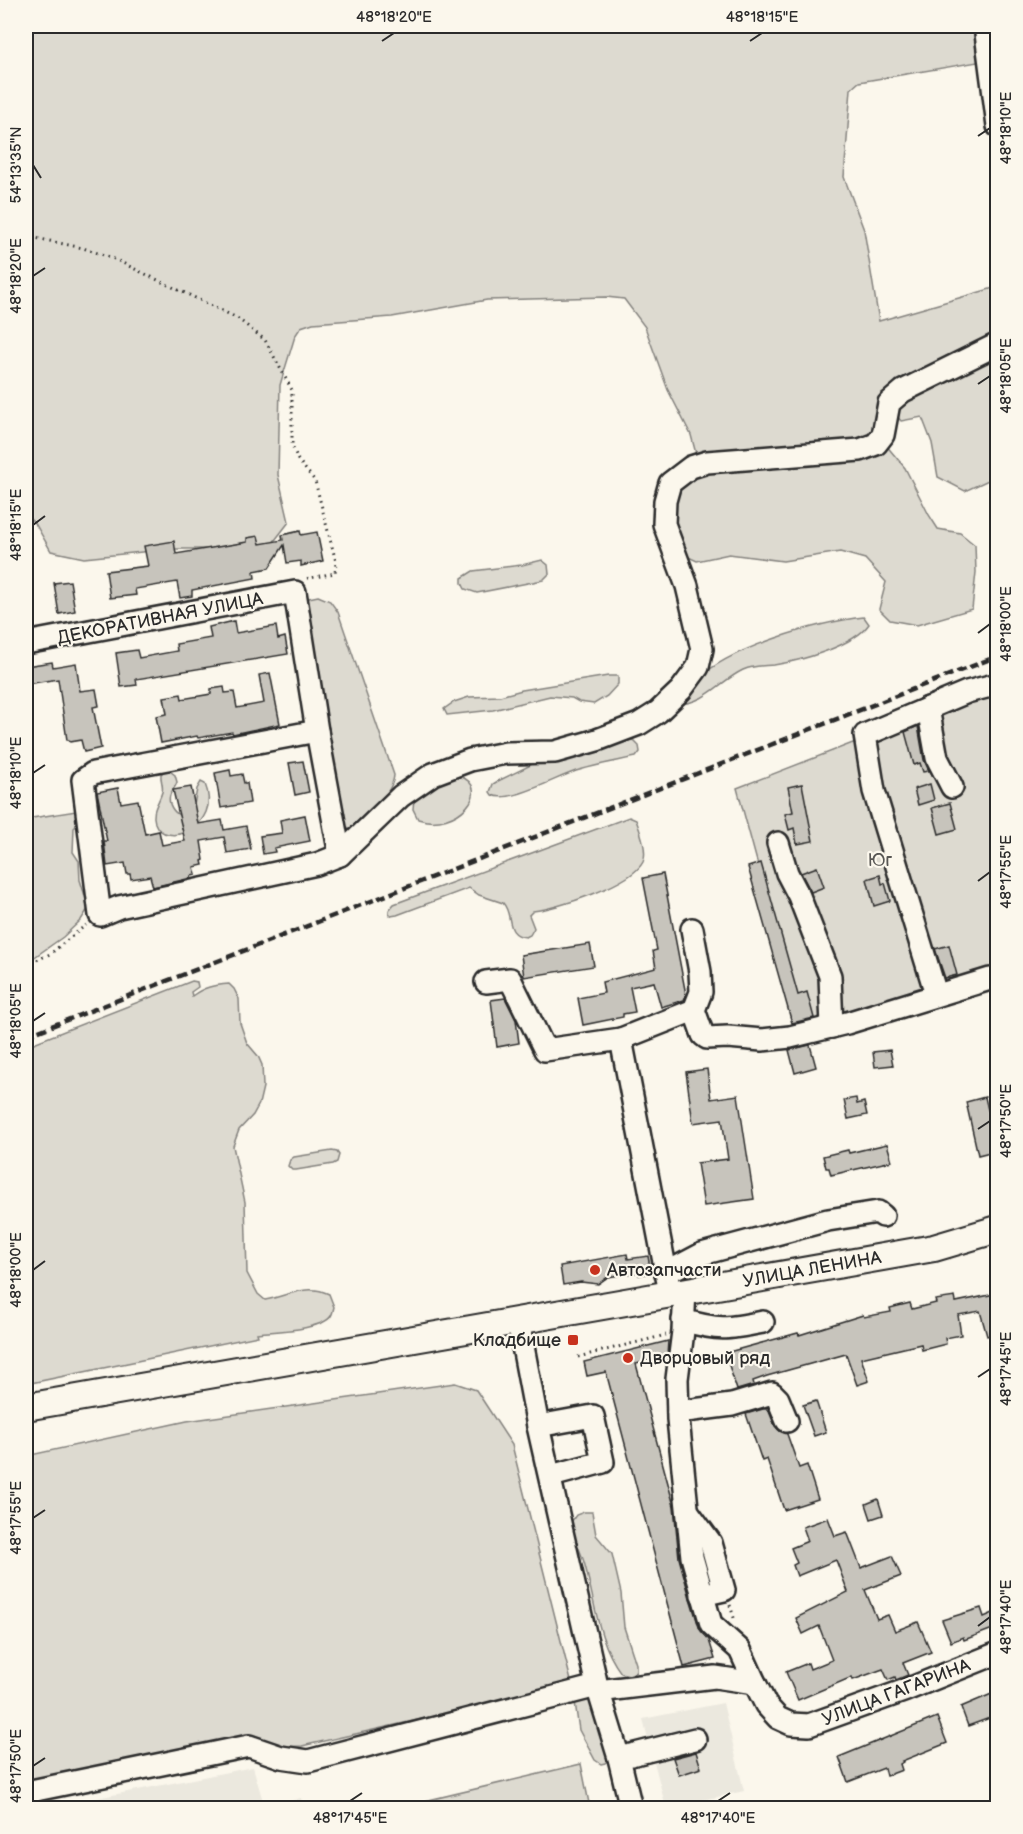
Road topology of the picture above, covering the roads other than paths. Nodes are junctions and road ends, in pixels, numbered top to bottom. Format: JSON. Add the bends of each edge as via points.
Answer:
{"nodes":[{"id":1,"x":985,"y":26,"type":"edge"},
{"id":2,"x":998,"y":126,"type":"edge"},
{"id":3,"x":998,"y":344,"type":"edge"},
{"id":4,"x":26,"y":643,"type":"edge"},
{"id":5,"x":998,"y":684,"type":"edge"},
{"id":6,"x":928,"y":708,"type":"junction"},
{"id":7,"x":317,"y":731,"type":"junction"},
{"id":8,"x":952,"y":787,"type":"dead end"},
{"id":9,"x":778,"y":843,"type":"dead end"},
{"id":10,"x":340,"y":855,"type":"junction"},
{"id":11,"x":692,"y":930,"type":"dead end"},
{"id":12,"x":990,"y":978,"type":"dead end"},
{"id":13,"x":486,"y":982,"type":"dead end"},
{"id":14,"x":936,"y":994,"type":"junction"},
{"id":15,"x":694,"y":1010,"type":"junction"},
{"id":16,"x":832,"y":1027,"type":"junction"},
{"id":17,"x":621,"y":1039,"type":"junction"},
{"id":18,"x":884,"y":1216,"type":"dead end"},
{"id":19,"x":998,"y":1229,"type":"edge"},
{"id":20,"x":674,"y":1285,"type":"junction"},
{"id":21,"x":518,"y":1320,"type":"junction"},
{"id":22,"x":764,"y":1322,"type":"dead end"},
{"id":23,"x":683,"y":1326,"type":"junction"},
{"id":24,"x":26,"y":1407,"type":"edge"},
{"id":25,"x":678,"y":1412,"type":"junction"},
{"id":26,"x":787,"y":1421,"type":"dead end"},
{"id":27,"x":538,"y":1426,"type":"junction"},
{"id":28,"x":551,"y":1476,"type":"junction"},
{"id":29,"x":998,"y":1653,"type":"edge"},
{"id":30,"x":755,"y":1683,"type":"junction"},
{"id":31,"x":598,"y":1688,"type":"junction"},
{"id":32,"x":695,"y":1739,"type":"dead end"},
{"id":33,"x":619,"y":1758,"type":"junction"},
{"id":34,"x":26,"y":1792,"type":"edge"},
{"id":35,"x":631,"y":1809,"type":"edge"}],
"edges":[{"from":1,"to":2,"type":"street"},
{"from":3,"to":10,"type":"street","via":[[903,391],[889,403],[883,435],[876,444],[860,450],[707,462],[691,467],[670,483],[664,524],[687,586],[702,649],[698,668],[681,690],[639,724],[597,740],[555,752],[506,753],[470,760],[433,774],[401,796]]},
{"from":4,"to":7,"type":"street","name":"ДЕКОРАТИВНАЯ УЛИЦА","via":[[295,592]]},
{"from":5,"to":6,"type":"street"},
{"from":6,"to":8,"type":"street","via":[[937,758]]},
{"from":6,"to":14,"type":"street","via":[[865,735],[874,792]]},
{"from":7,"to":10,"type":"street"},
{"from":7,"to":10,"type":"street","via":[[93,772],[83,780],[99,915],[119,907],[317,864]]},
{"from":9,"to":16,"type":"street","via":[[830,976]]},
{"from":11,"to":15,"type":"street","via":[[701,992]]},
{"from":12,"to":14,"type":"street"},
{"from":13,"to":17,"type":"street","via":[[510,979],[545,1050]]},
{"from":14,"to":16,"type":"street"},
{"from":15,"to":16,"type":"street","via":[[707,1038],[762,1040]]},
{"from":15,"to":17,"type":"street"},
{"from":17,"to":20,"type":"street","name":"УЛИЦА ГАГАРИНА"},
{"from":18,"to":20,"type":"street","via":[[878,1212],[828,1220],[702,1254]]},
{"from":19,"to":20,"type":"main road","name":"УЛИЦА ЛЕНИНА","via":[[934,1248]]},
{"from":20,"to":21,"type":"main road","name":"УЛИЦА ЛЕНИНА"},
{"from":20,"to":23,"type":"street","name":"УЛИЦА ГАГАРИНА"},
{"from":21,"to":24,"type":"main road","name":"УЛИЦА ЛЕНИНА"},
{"from":21,"to":27,"type":"street"},
{"from":22,"to":23,"type":"street","via":[[728,1329]]},
{"from":23,"to":25,"type":"street","name":"УЛИЦА ГАГАРИНА","via":[[676,1379]]},
{"from":25,"to":26,"type":"street","via":[[732,1405],[772,1392]]},
{"from":25,"to":30,"type":"street","name":"УЛИЦА ГАГАРИНА","via":[[692,1557],[702,1595],[711,1624],[740,1650]]},
{"from":27,"to":28,"type":"street"},
{"from":27,"to":28,"type":"street","via":[[593,1416],[603,1461]]},
{"from":28,"to":31,"type":"street"},
{"from":29,"to":30,"type":"street","name":"УЛИЦА ГАГАРИНА","via":[[809,1725],[778,1718]]},
{"from":30,"to":31,"type":"street","via":[[715,1677]]},
{"from":31,"to":33,"type":"street"},
{"from":31,"to":34,"type":"street","via":[[308,1761],[249,1746]]},
{"from":32,"to":33,"type":"street"},
{"from":33,"to":35,"type":"street"}]}
